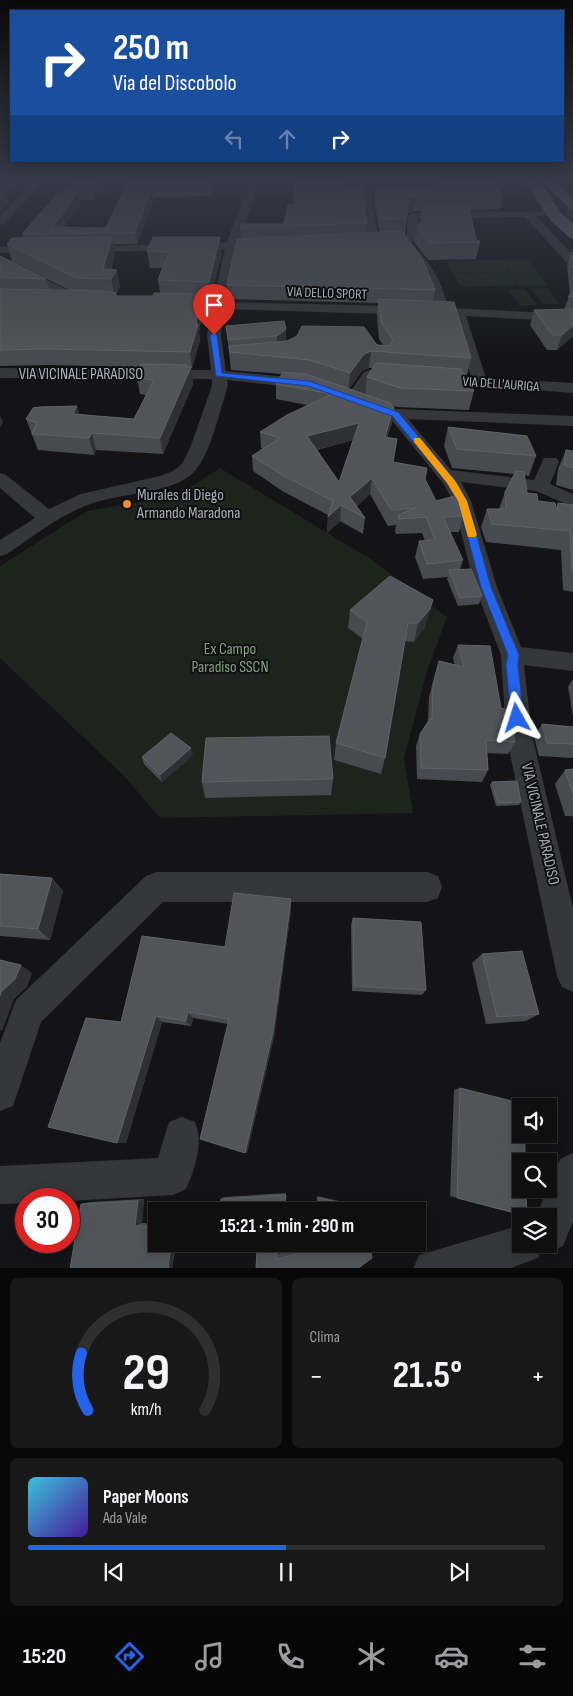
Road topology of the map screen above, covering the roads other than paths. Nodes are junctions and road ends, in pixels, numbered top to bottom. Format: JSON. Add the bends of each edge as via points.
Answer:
{"nodes":[{"id":1,"x":234,"y":240,"type":"edge"},
{"id":2,"x":370,"y":240,"type":"edge"},
{"id":3,"x":398,"y":240,"type":"edge"},
{"id":4,"x":404,"y":240,"type":"edge"},
{"id":5,"x":553,"y":240,"type":"edge"},
{"id":6,"x":281,"y":244,"type":"edge"},
{"id":7,"x":231,"y":248,"type":"junction"},
{"id":8,"x":49,"y":249,"type":"edge"},
{"id":9,"x":67,"y":249,"type":"edge"},
{"id":10,"x":0,"y":250,"type":"edge"},
{"id":11,"x":573,"y":262,"type":"edge"},
{"id":12,"x":9,"y":265,"type":"edge"},
{"id":13,"x":51,"y":301,"type":"edge"},
{"id":14,"x":164,"y":304,"type":"edge"},
{"id":15,"x":218,"y":306,"type":"junction"},
{"id":16,"x":442,"y":312,"type":"junction"},
{"id":17,"x":458,"y":312,"type":"junction"},
{"id":18,"x":573,"y":318,"type":"edge"},
{"id":19,"x":234,"y":357,"type":"edge"},
{"id":20,"x":218,"y":367,"type":"junction"},
{"id":21,"x":0,"y":373,"type":"edge"},
{"id":22,"x":406,"y":377,"type":"edge"},
{"id":23,"x":425,"y":378,"type":"edge"},
{"id":24,"x":480,"y":382,"type":"junction"},
{"id":25,"x":573,"y":388,"type":"edge"},
{"id":26,"x":338,"y":395,"type":"junction"},
{"id":27,"x":395,"y":414,"type":"junction"},
{"id":28,"x":573,"y":421,"type":"edge"},
{"id":29,"x":550,"y":462,"type":"dead end"},
{"id":30,"x":446,"y":475,"type":"junction"},
{"id":31,"x":0,"y":479,"type":"edge"},
{"id":32,"x":540,"y":486,"type":"junction"},
{"id":33,"x":573,"y":502,"type":"edge"},
{"id":34,"x":48,"y":518,"type":"junction"},
{"id":35,"x":0,"y":549,"type":"edge"},
{"id":36,"x":513,"y":655,"type":"junction"},
{"id":37,"x":573,"y":662,"type":"edge"},
{"id":38,"x":427,"y":887,"type":"dead end"},
{"id":39,"x":573,"y":976,"type":"edge"},
{"id":40,"x":0,"y":1093,"type":"edge"},
{"id":41,"x":182,"y":1135,"type":"dead end"},
{"id":42,"x":573,"y":1172,"type":"edge"},
{"id":43,"x":0,"y":1185,"type":"edge"},
{"id":44,"x":557,"y":1212,"type":"edge"},
{"id":45,"x":512,"y":1247,"type":"edge"},
{"id":46,"x":433,"y":1268,"type":"edge"}],
"edges":[{"from":1,"to":7,"type":"street"},
{"from":2,"to":3,"type":"street"},
{"from":4,"to":16,"type":"street","via":[[428,268],[439,292]]},
{"from":5,"to":11,"type":"street"},
{"from":6,"to":7,"type":"street"},
{"from":7,"to":9,"type":"street"},
{"from":7,"to":15,"type":"street"},
{"from":8,"to":10,"type":"street"},
{"from":12,"to":13,"type":"street","via":[[84,301]]},
{"from":14,"to":15,"type":"street","name":"VIA DELLO SPORT"},
{"from":15,"to":16,"type":"street","name":"VIA DELLO SPORT"},
{"from":15,"to":20,"type":"street","via":[[214,335]]},
{"from":16,"to":17,"type":"street","name":"VIA DELLO SPORT"},
{"from":17,"to":18,"type":"street","name":"VIA DELLO SPORT"},
{"from":17,"to":24,"type":"street"},
{"from":19,"to":20,"type":"street"},
{"from":20,"to":21,"type":"street","name":"VIA VICINALE PARADISO"},
{"from":20,"to":26,"type":"street","name":"VIA VICINALE PARADISO","via":[[302,383]]},
{"from":20,"to":34,"type":"street","via":[[220,386],[199,448],[179,475],[88,498]]},
{"from":22,"to":26,"type":"street","via":[[369,374]]},
{"from":23,"to":24,"type":"street","name":"VIA DELL'AURIGA"},
{"from":24,"to":25,"type":"street","name":"VIA DELL'AURIGA"},
{"from":26,"to":27,"type":"street","name":"VIA VICINALE PARADISO"},
{"from":27,"to":28,"type":"street"},
{"from":27,"to":30,"type":"street","name":"VIA VICINALE PARADISO"},
{"from":29,"to":32,"type":"street"},
{"from":30,"to":32,"type":"street"},
{"from":30,"to":36,"type":"street","name":"VIA VICINALE PARADISO","via":[[462,501],[486,587]]},
{"from":31,"to":34,"type":"street"},
{"from":32,"to":33,"type":"street"},
{"from":34,"to":35,"type":"street"},
{"from":36,"to":37,"type":"street"},
{"from":36,"to":39,"type":"street","name":"VIA VICINALE PARADISO","via":[[519,735]]},
{"from":38,"to":40,"type":"street","via":[[158,887],[28,1012]]},
{"from":41,"to":43,"type":"street","via":[[173,1176]]},
{"from":42,"to":44,"type":"street"},
{"from":45,"to":46,"type":"street"}]}
